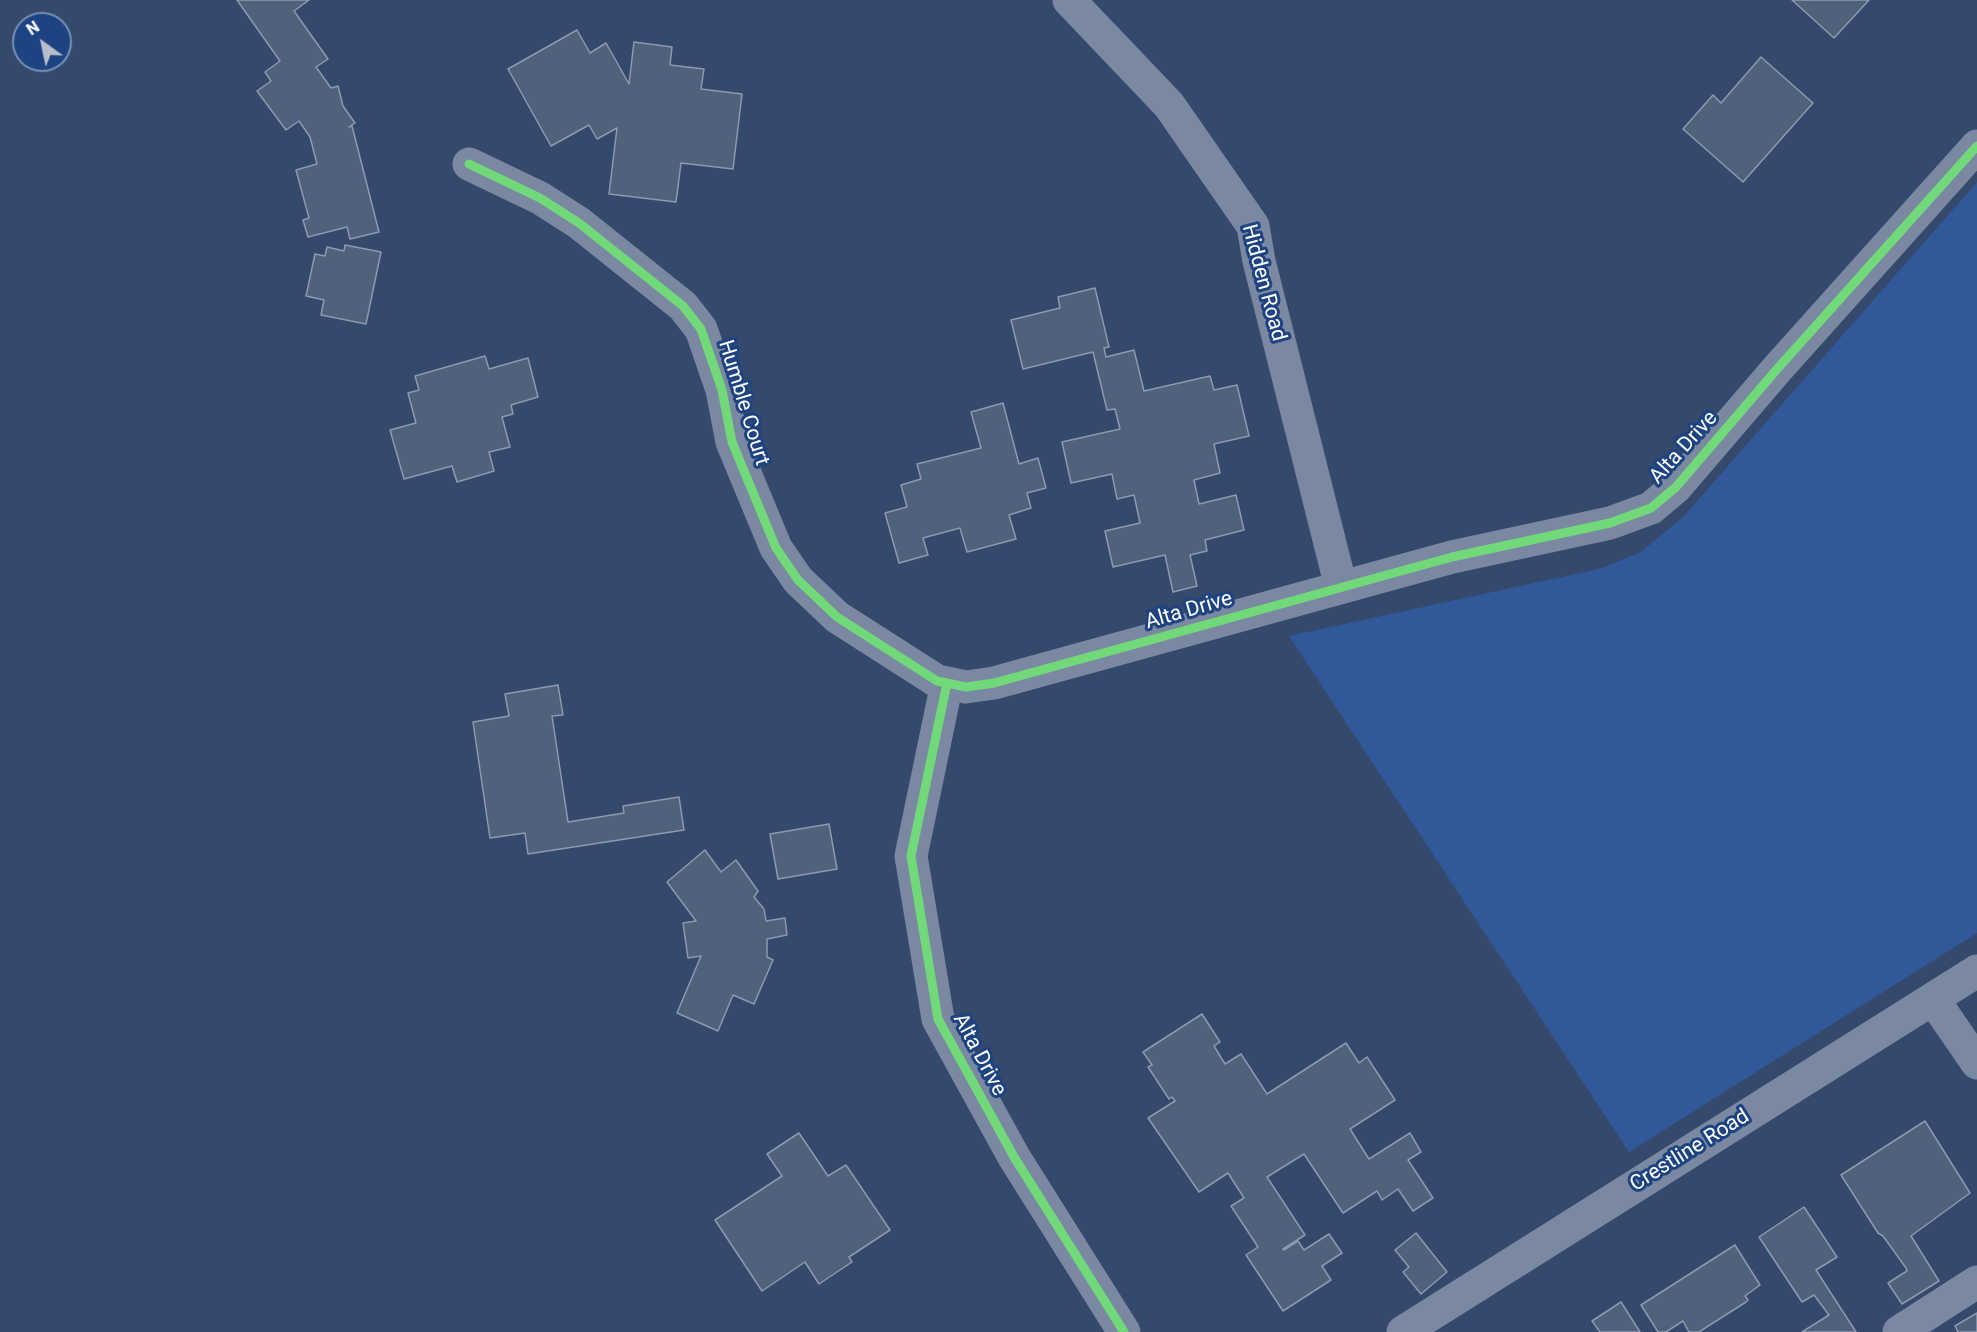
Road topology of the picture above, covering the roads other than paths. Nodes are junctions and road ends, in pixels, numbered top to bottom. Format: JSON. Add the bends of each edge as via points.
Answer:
{"nodes":[{"id":1,"x":1069,"y":0,"type":"edge"},
{"id":2,"x":1977,"y":146,"type":"edge"},
{"id":3,"x":469,"y":164,"type":"dead end"},
{"id":4,"x":1341,"y":587,"type":"junction"},
{"id":5,"x":947,"y":683,"type":"junction"},
{"id":6,"x":1977,"y":971,"type":"edge"},
{"id":7,"x":1933,"y":999,"type":"junction"},
{"id":8,"x":1977,"y":1063,"type":"edge"},
{"id":9,"x":1977,"y":1282,"type":"edge"},
{"id":10,"x":1124,"y":1332,"type":"edge"},
{"id":11,"x":1403,"y":1332,"type":"edge"},
{"id":12,"x":1899,"y":1332,"type":"edge"}],
"edges":[{"from":1,"to":4,"type":"street","name":"Hidden Road","via":[[1169,105],[1253,226],[1258,261]]},
{"from":2,"to":4,"type":"street","name":"Alta Drive","via":[[1676,487],[1651,508],[1610,523],[1452,557]]},
{"from":3,"to":5,"type":"street","name":"Humble Court","via":[[540,198],[683,306],[701,328],[722,390],[732,442],[776,548],[798,580],[837,616],[937,681]]},
{"from":4,"to":5,"type":"street","name":"Alta Drive","via":[[994,683],[966,687]]},
{"from":5,"to":10,"type":"street","name":"Alta Drive","via":[[911,856],[938,1019],[1014,1157]]},
{"from":6,"to":7,"type":"street","name":"Crestline Road"},
{"from":7,"to":8,"type":"street"},
{"from":7,"to":11,"type":"street","name":"Crestline Road"},
{"from":9,"to":12,"type":"street"}]}
